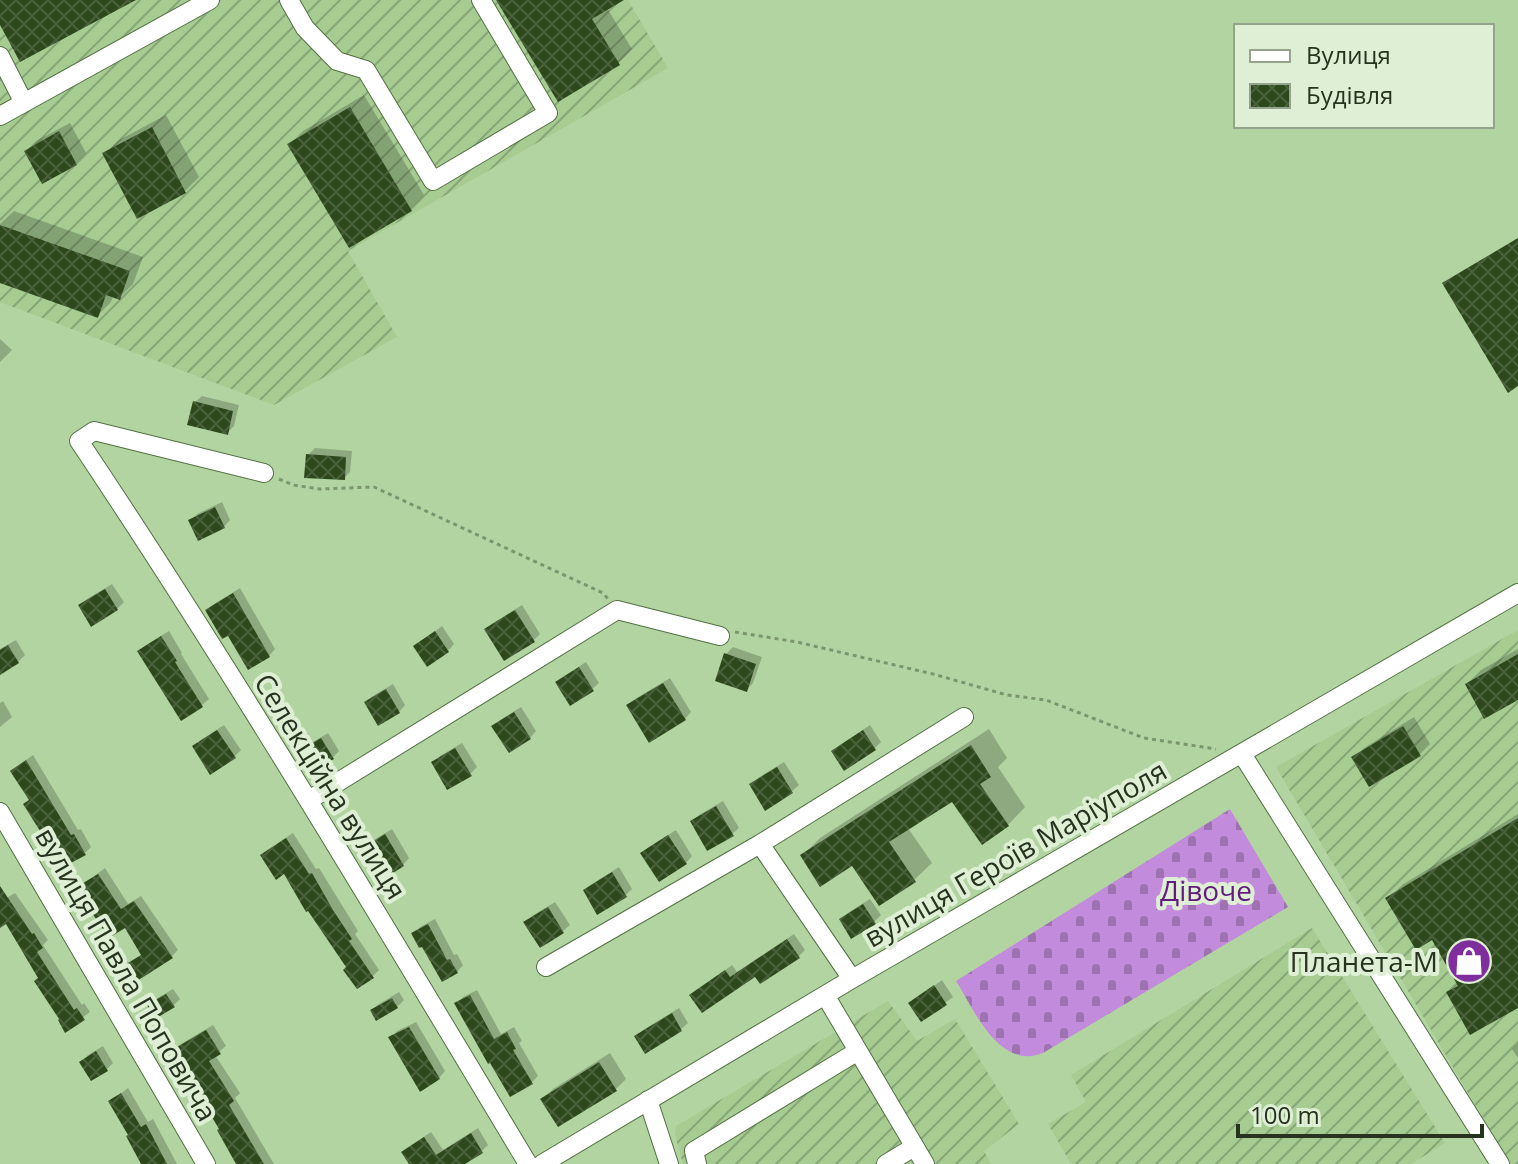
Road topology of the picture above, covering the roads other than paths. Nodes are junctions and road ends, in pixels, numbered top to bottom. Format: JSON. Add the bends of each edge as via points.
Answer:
{"nodes":[{"id":1,"x":210,"y":0,"type":"edge"},
{"id":2,"x":289,"y":0,"type":"edge"},
{"id":3,"x":481,"y":0,"type":"edge"},
{"id":4,"x":0,"y":56,"type":"edge"},
{"id":5,"x":24,"y":103,"type":"junction"},
{"id":6,"x":0,"y":116,"type":"edge"},
{"id":7,"x":264,"y":473,"type":"road end"},
{"id":8,"x":1518,"y":593,"type":"edge"},
{"id":9,"x":720,"y":636,"type":"road end"},
{"id":10,"x":964,"y":717,"type":"dead end"},
{"id":11,"x":1242,"y":754,"type":"junction"},
{"id":12,"x":309,"y":800,"type":"junction"},
{"id":13,"x":0,"y":812,"type":"edge"},
{"id":14,"x":760,"y":844,"type":"junction"},
{"id":15,"x":546,"y":967,"type":"dead end"},
{"id":16,"x":852,"y":979,"type":"junction"},
{"id":17,"x":825,"y":995,"type":"junction"},
{"id":18,"x":858,"y":1051,"type":"junction"},
{"id":19,"x":648,"y":1100,"type":"junction"},
{"id":20,"x":1488,"y":1146,"type":"junction"},
{"id":21,"x":914,"y":1147,"type":"junction"},
{"id":22,"x":206,"y":1164,"type":"edge"},
{"id":23,"x":528,"y":1164,"type":"edge"},
{"id":24,"x":542,"y":1164,"type":"edge"},
{"id":25,"x":669,"y":1164,"type":"edge"},
{"id":26,"x":697,"y":1164,"type":"edge"},
{"id":27,"x":886,"y":1164,"type":"edge"},
{"id":28,"x":925,"y":1164,"type":"edge"},
{"id":29,"x":1480,"y":1164,"type":"edge"},
{"id":30,"x":1500,"y":1164,"type":"edge"}],
"edges":[{"from":1,"to":5,"type":"street"},
{"from":2,"to":3,"type":"street","via":[[305,28],[337,61],[366,70],[433,181],[548,113]]},
{"from":4,"to":5,"type":"street"},
{"from":5,"to":6,"type":"street"},
{"from":7,"to":12,"type":"street","name":"Селекційна вулиця","via":[[94,431],[79,441]]},
{"from":8,"to":11,"type":"street","name":"вулиця Героїв Маріуполя"},
{"from":9,"to":12,"type":"street","via":[[617,610]]},
{"from":10,"to":14,"type":"street"},
{"from":11,"to":16,"type":"street","name":"вулиця Героїв Маріуполя"},
{"from":11,"to":20,"type":"street"},
{"from":12,"to":23,"type":"street","name":"Селекційна вулиця"},
{"from":13,"to":22,"type":"street","name":"вулиця Павла Поповича"},
{"from":14,"to":15,"type":"street"},
{"from":14,"to":16,"type":"street"},
{"from":16,"to":17,"type":"street","name":"вулиця Героїв Маріуполя"},
{"from":17,"to":18,"type":"street"},
{"from":17,"to":19,"type":"street","name":"вулиця Героїв Маріуполя"},
{"from":18,"to":21,"type":"street"},
{"from":18,"to":26,"type":"street","via":[[694,1151]]},
{"from":19,"to":24,"type":"street","name":"вулиця Героїв Маріуполя"},
{"from":19,"to":25,"type":"street"},
{"from":20,"to":29,"type":"street"},
{"from":20,"to":30,"type":"street"},
{"from":21,"to":27,"type":"street"},
{"from":21,"to":28,"type":"street"}]}
